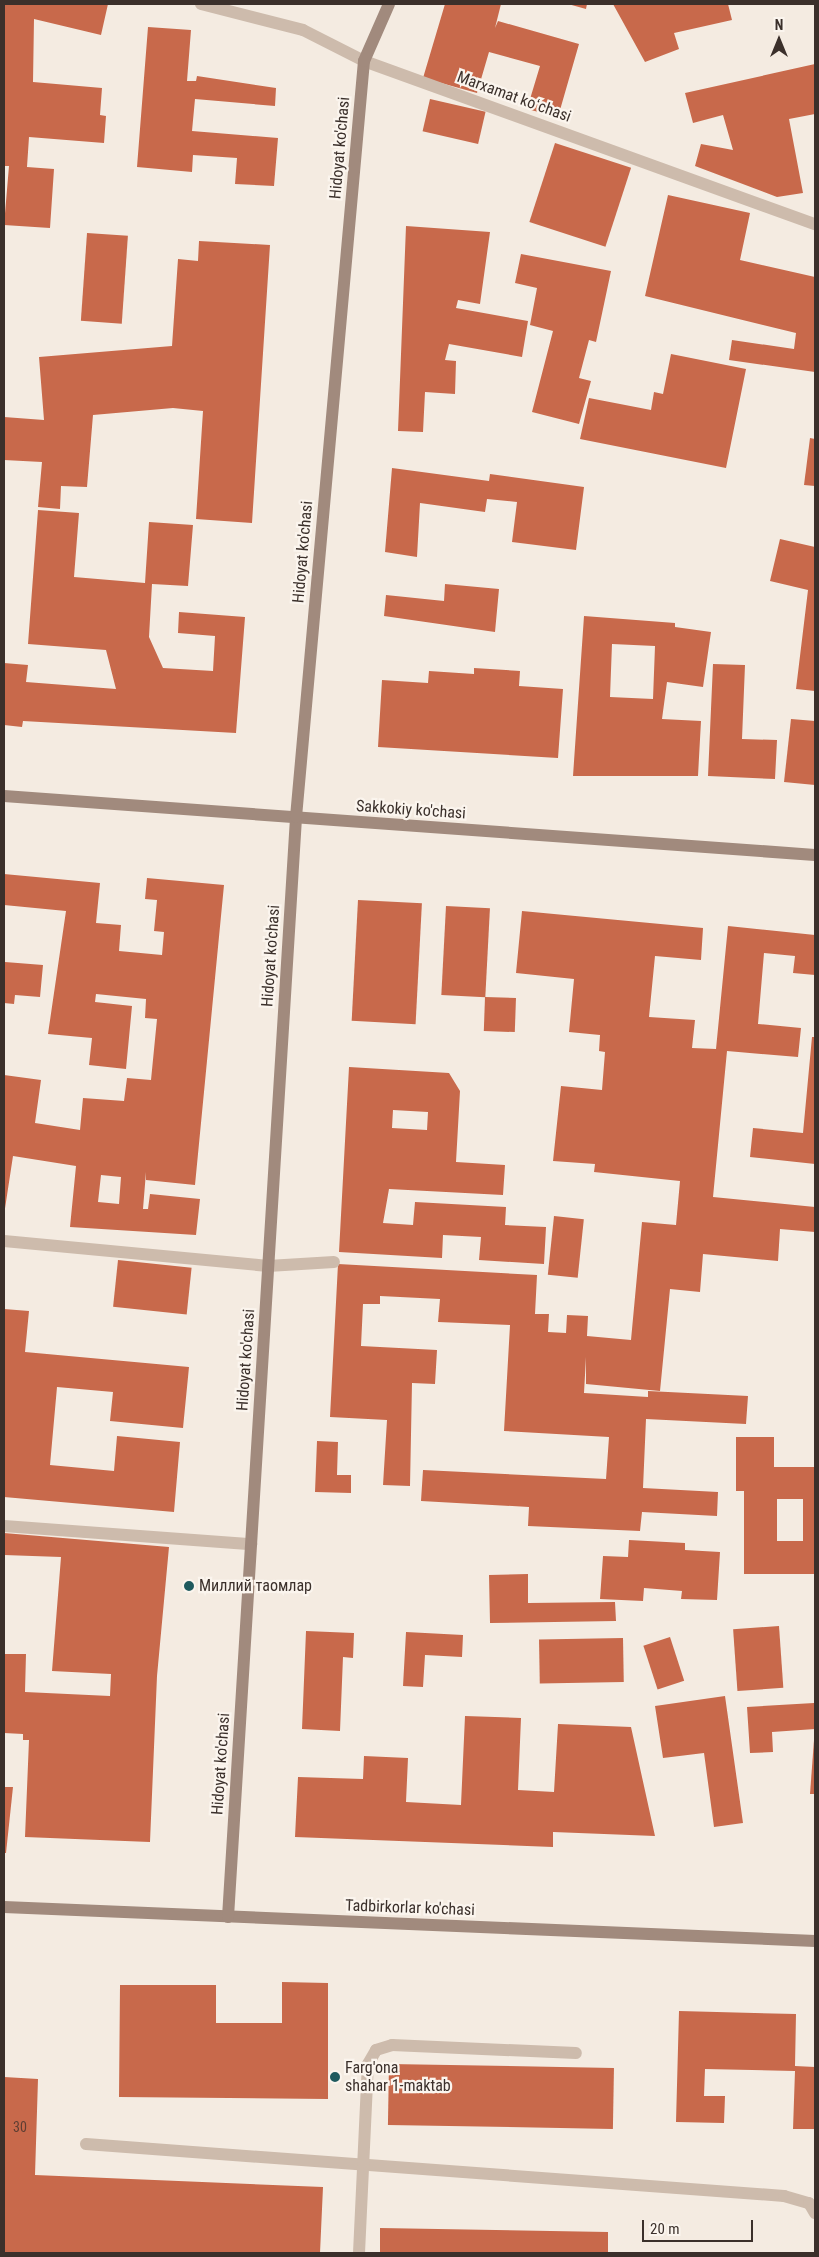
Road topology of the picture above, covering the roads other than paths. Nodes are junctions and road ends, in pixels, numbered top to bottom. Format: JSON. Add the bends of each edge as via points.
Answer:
{"nodes":[{"id":1,"x":201,"y":4,"type":"edge"},
{"id":2,"x":389,"y":4,"type":"edge"},
{"id":3,"x":364,"y":61,"type":"junction"},
{"id":4,"x":815,"y":224,"type":"edge"},
{"id":5,"x":4,"y":796,"type":"edge"},
{"id":6,"x":296,"y":818,"type":"junction"},
{"id":7,"x":815,"y":855,"type":"edge"},
{"id":8,"x":4,"y":1241,"type":"edge"},
{"id":9,"x":334,"y":1262,"type":"dead end"},
{"id":10,"x":268,"y":1266,"type":"junction"},
{"id":11,"x":4,"y":1526,"type":"edge"},
{"id":12,"x":251,"y":1544,"type":"junction"},
{"id":13,"x":4,"y":1907,"type":"edge"},
{"id":14,"x":228,"y":1917,"type":"junction"},
{"id":15,"x":815,"y":1941,"type":"edge"},
{"id":16,"x":576,"y":2053,"type":"dead end"},
{"id":17,"x":86,"y":2144,"type":"dead end"},
{"id":18,"x":363,"y":2164,"type":"junction"},
{"id":19,"x":815,"y":2213,"type":"edge"},
{"id":20,"x":359,"y":2253,"type":"edge"}],
"edges":[{"from":1,"to":3,"type":"street","name":"Marxamat koʻchasi","via":[[302,30]]},
{"from":2,"to":3,"type":"street","name":"Hidoyat ko'chasi"},
{"from":3,"to":4,"type":"street","name":"Marxamat koʻchasi"},
{"from":3,"to":6,"type":"street","name":"Hidoyat ko'chasi"},
{"from":5,"to":6,"type":"street","name":"Sakkokiy ko'chasi"},
{"from":6,"to":7,"type":"street","name":"Sakkokiy ko'chasi"},
{"from":6,"to":10,"type":"street","name":"Hidoyat ko'chasi"},
{"from":8,"to":10,"type":"street"},
{"from":9,"to":10,"type":"street"},
{"from":10,"to":12,"type":"street","name":"Hidoyat ko'chasi"},
{"from":11,"to":12,"type":"street"},
{"from":12,"to":14,"type":"street","name":"Hidoyat ko'chasi"},
{"from":13,"to":14,"type":"street","name":"Tadbirkorlar ko'chasi"},
{"from":14,"to":15,"type":"street","name":"Tadbirkorlar ko'chasi"},
{"from":16,"to":18,"type":"street","via":[[392,2045],[376,2050],[368,2064]]},
{"from":17,"to":18,"type":"street"},
{"from":18,"to":19,"type":"street","via":[[784,2196],[809,2203]]},
{"from":18,"to":20,"type":"street"}]}
